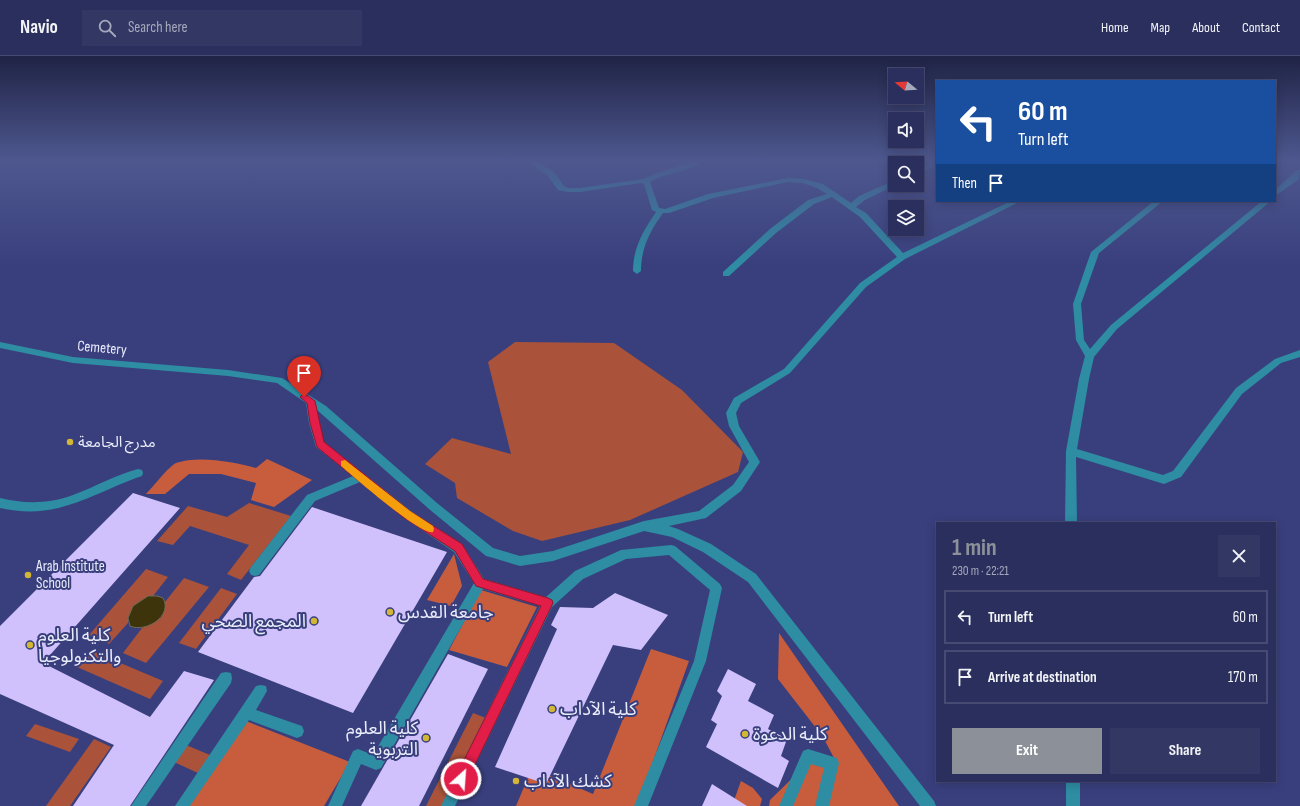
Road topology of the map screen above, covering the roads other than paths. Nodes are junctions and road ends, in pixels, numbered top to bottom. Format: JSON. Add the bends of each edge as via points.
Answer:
{"nodes":[{"id":1,"x":651,"y":195,"type":"edge"},
{"id":2,"x":716,"y":195,"type":"edge"},
{"id":3,"x":832,"y":195,"type":"joint"},
{"id":4,"x":868,"y":195,"type":"edge"},
{"id":5,"x":1015,"y":202,"type":"edge"},
{"id":6,"x":1158,"y":202,"type":"edge"},
{"id":7,"x":1266,"y":202,"type":"edge"},
{"id":8,"x":851,"y":207,"type":"junction"},
{"id":9,"x":661,"y":210,"type":"junction"},
{"id":10,"x":902,"y":257,"type":"junction"},
{"id":11,"x":637,"y":271,"type":"dead end"},
{"id":12,"x":726,"y":274,"type":"dead end"},
{"id":13,"x":0,"y":345,"type":"edge"},
{"id":14,"x":1300,"y":353,"type":"edge"},
{"id":15,"x":1090,"y":356,"type":"junction"},
{"id":16,"x":311,"y":401,"type":"junction"},
{"id":17,"x":1071,"y":451,"type":"junction"},
{"id":18,"x":138,"y":472,"type":"dead end"},
{"id":19,"x":362,"y":477,"type":"junction"},
{"id":20,"x":0,"y":504,"type":"edge"},
{"id":21,"x":1071,"y":522,"type":"edge"},
{"id":22,"x":644,"y":526,"type":"junction"},
{"id":23,"x":255,"y":571,"type":"dead end"},
{"id":24,"x":480,"y":583,"type":"junction"},
{"id":25,"x":548,"y":603,"type":"junction"},
{"id":26,"x":226,"y":678,"type":"dead end"},
{"id":27,"x":261,"y":691,"type":"dead end"},
{"id":28,"x":246,"y":713,"type":"junction"},
{"id":29,"x":297,"y":731,"type":"dead end"},
{"id":30,"x":1073,"y":782,"type":"edge"},
{"id":31,"x":138,"y":806,"type":"edge"},
{"id":32,"x":182,"y":806,"type":"edge"},
{"id":33,"x":335,"y":806,"type":"edge"},
{"id":34,"x":448,"y":806,"type":"edge"},
{"id":35,"x":641,"y":806,"type":"edge"},
{"id":36,"x":786,"y":806,"type":"edge"},
{"id":37,"x":822,"y":806,"type":"edge"},
{"id":38,"x":929,"y":806,"type":"edge"},
{"id":39,"x":1073,"y":806,"type":"edge"}],
"edges":[{"from":1,"to":9,"type":"street","via":[[656,210]]},
{"from":2,"to":9,"type":"street","via":[[666,211]]},
{"from":3,"to":8,"type":"street"},
{"from":3,"to":12,"type":"street","via":[[811,202],[773,231]]},
{"from":4,"to":8,"type":"street"},
{"from":5,"to":10,"type":"street"},
{"from":6,"to":15,"type":"street","via":[[1095,252],[1077,304],[1080,340]]},
{"from":7,"to":15,"type":"street","via":[[1114,327]]},
{"from":8,"to":10,"type":"street"},
{"from":9,"to":11,"type":"street","via":[[641,242],[636,256]]},
{"from":10,"to":22,"type":"street","name":"Cemetery","via":[[862,285],[787,371],[737,401],[731,413],[734,426],[754,462],[737,488],[702,515]]},
{"from":13,"to":16,"type":"street","name":"Cemetery","via":[[74,360],[228,373],[279,380]]},
{"from":14,"to":17,"type":"street","via":[[1278,361],[1239,391],[1176,474],[1164,480]]},
{"from":15,"to":17,"type":"street"},
{"from":16,"to":19,"type":"street","via":[[320,444]]},
{"from":16,"to":22,"type":"street","name":"Cemetery","via":[[432,506],[490,552],[520,561],[553,556]]},
{"from":17,"to":21,"type":"street"},
{"from":18,"to":20,"type":"street","via":[[123,476],[72,500],[33,507]]},
{"from":19,"to":23,"type":"street","via":[[311,498]]},
{"from":19,"to":24,"type":"street","via":[[407,514],[458,548]]},
{"from":22,"to":38,"type":"street","via":[[674,532],[701,545],[752,578]]},
{"from":24,"to":25,"type":"street"},
{"from":24,"to":33,"type":"street","via":[[376,764],[358,756]]},
{"from":25,"to":34,"type":"street"},
{"from":25,"to":35,"type":"street","via":[[579,575],[626,554],[671,550],[716,588],[700,661]]},
{"from":26,"to":31,"type":"street"},
{"from":27,"to":28,"type":"street"},
{"from":28,"to":29,"type":"street"},
{"from":28,"to":32,"type":"street"},
{"from":30,"to":39,"type":"street"},
{"from":36,"to":37,"type":"street","via":[[808,756],[832,763]]}]}
